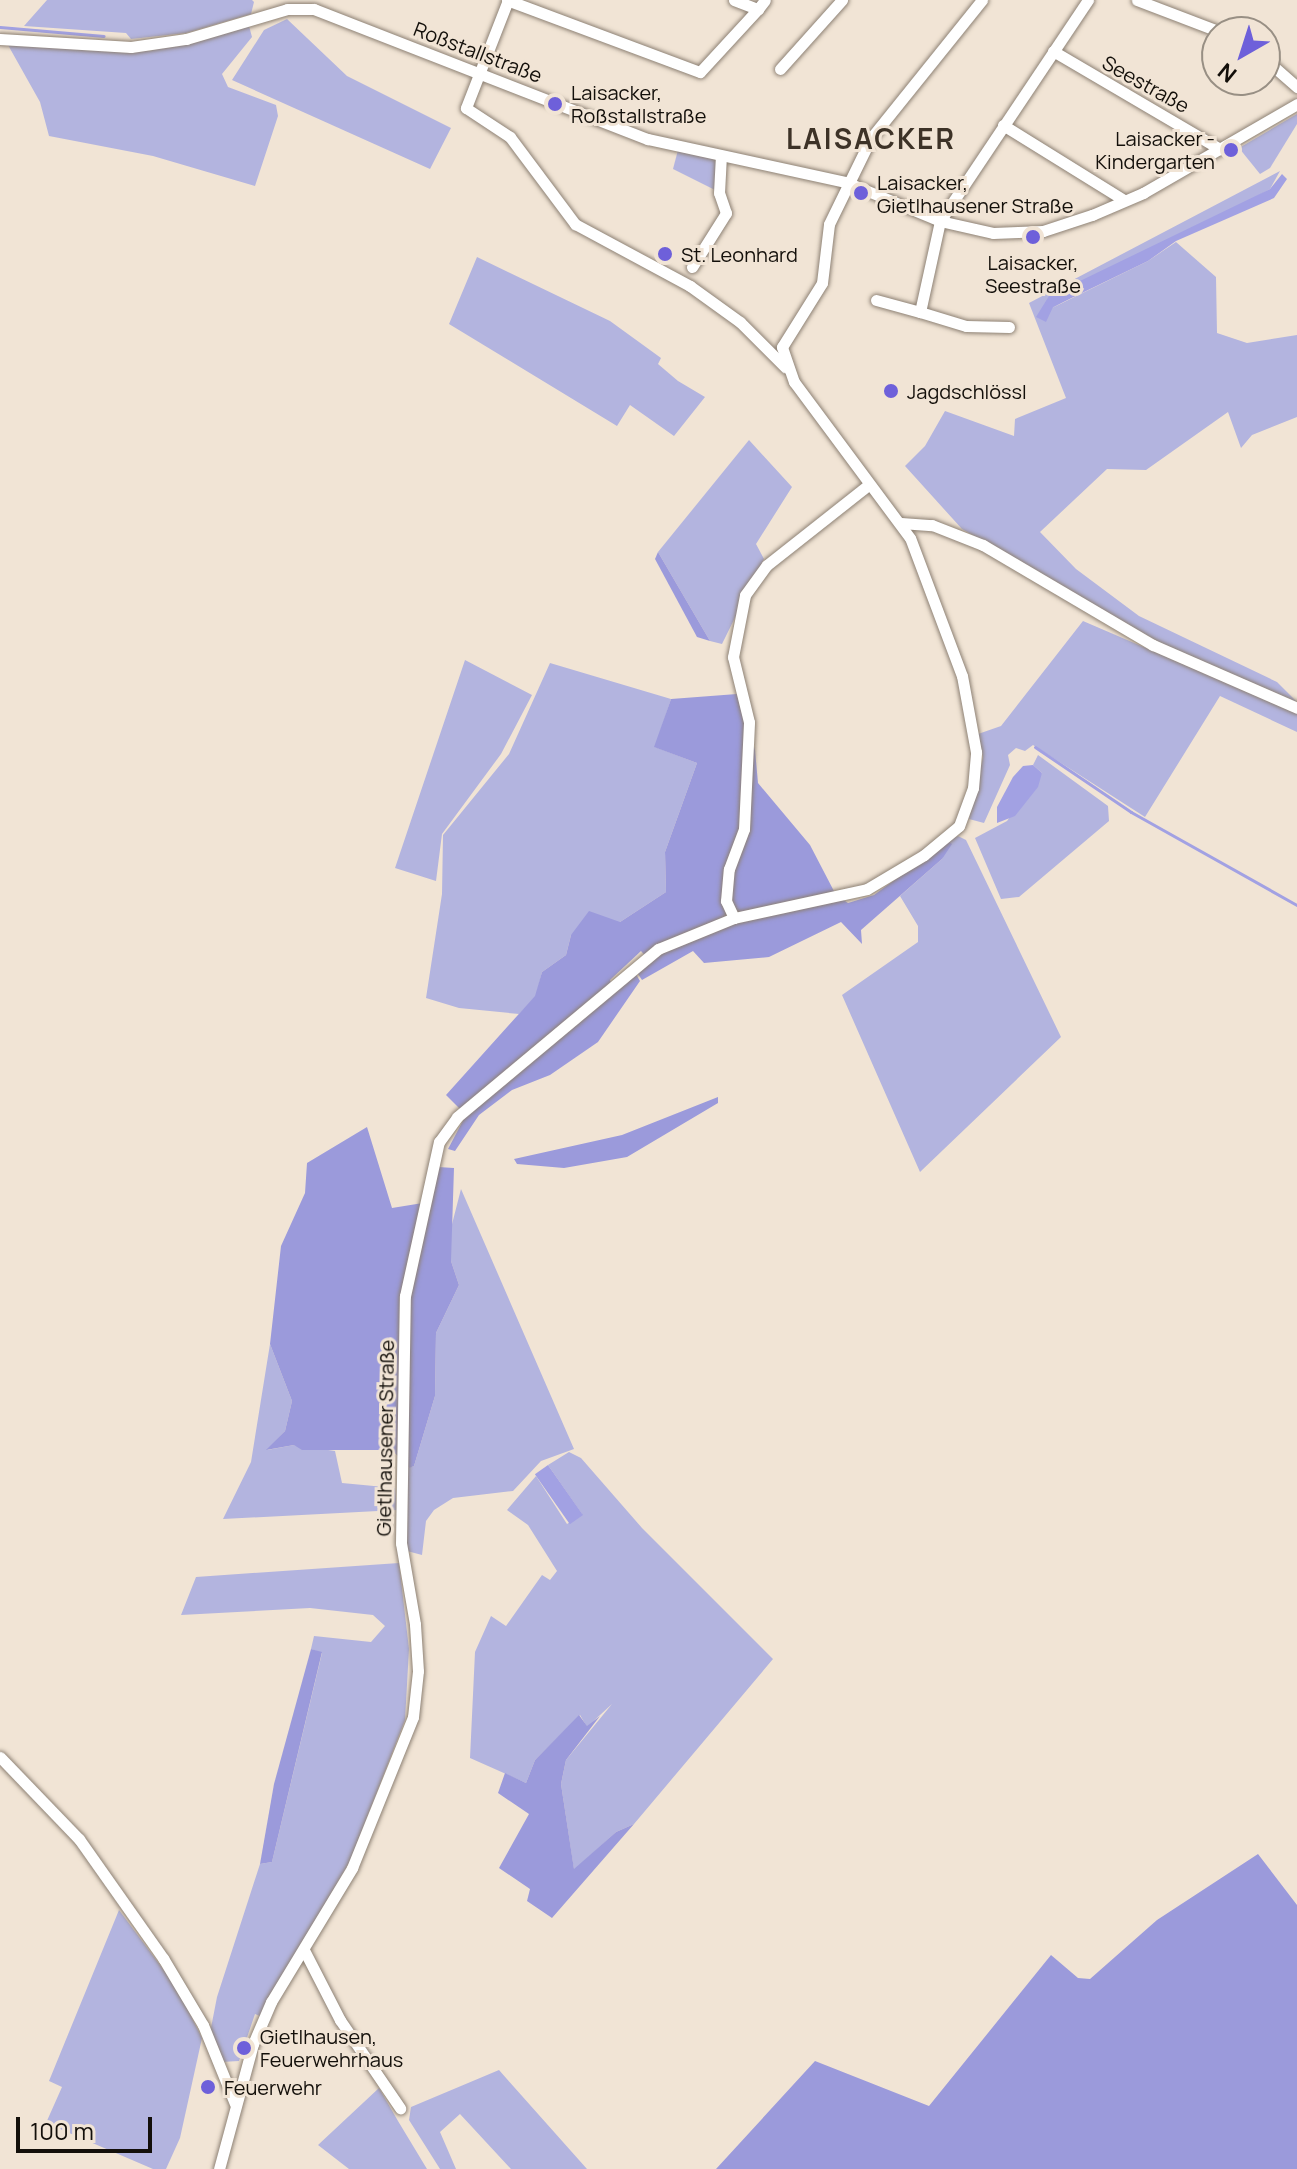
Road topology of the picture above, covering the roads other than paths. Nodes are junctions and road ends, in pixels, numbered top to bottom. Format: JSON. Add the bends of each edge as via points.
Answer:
{"nodes":[{"id":1,"x":508,"y":0,"type":"edge"},
{"id":2,"x":734,"y":0,"type":"edge"},
{"id":3,"x":842,"y":0,"type":"edge"},
{"id":4,"x":982,"y":0,"type":"edge"},
{"id":5,"x":1088,"y":0,"type":"edge"},
{"id":6,"x":1137,"y":0,"type":"edge"},
{"id":7,"x":761,"y":4,"type":"edge"},
{"id":8,"x":1201,"y":24,"type":"edge"},
{"id":9,"x":0,"y":39,"type":"edge"},
{"id":10,"x":1053,"y":51,"type":"junction"},
{"id":11,"x":780,"y":69,"type":"dead end"},
{"id":12,"x":477,"y":70,"type":"junction"},
{"id":13,"x":1281,"y":73,"type":"edge"},
{"id":14,"x":1297,"y":87,"type":"edge"},
{"id":15,"x":1297,"y":104,"type":"edge"},
{"id":16,"x":1003,"y":125,"type":"junction"},
{"id":17,"x":1220,"y":149,"type":"junction"},
{"id":18,"x":721,"y":157,"type":"junction"},
{"id":19,"x":846,"y":182,"type":"junction"},
{"id":20,"x":1124,"y":200,"type":"junction"},
{"id":21,"x":940,"y":221,"type":"junction"},
{"id":22,"x":692,"y":267,"type":"dead end"},
{"id":23,"x":876,"y":300,"type":"dead end"},
{"id":24,"x":920,"y":312,"type":"junction"},
{"id":25,"x":1009,"y":327,"type":"dead end"},
{"id":26,"x":785,"y":367,"type":"junction"},
{"id":27,"x":867,"y":486,"type":"junction"},
{"id":28,"x":901,"y":523,"type":"junction"},
{"id":29,"x":1297,"y":708,"type":"edge"},
{"id":30,"x":734,"y":918,"type":"junction"},
{"id":31,"x":0,"y":1757,"type":"edge"},
{"id":32,"x":304,"y":1950,"type":"junction"},
{"id":33,"x":235,"y":2104,"type":"junction"},
{"id":34,"x":400,"y":2108,"type":"dead end"},
{"id":35,"x":219,"y":2169,"type":"edge"}],
"edges":[{"from":1,"to":7,"type":"street","via":[[700,72]]},
{"from":1,"to":12,"type":"street"},
{"from":2,"to":7,"type":"street"},
{"from":3,"to":11,"type":"street"},
{"from":4,"to":19,"type":"street","via":[[871,138]]},
{"from":5,"to":10,"type":"street"},
{"from":6,"to":8,"type":"street"},
{"from":9,"to":12,"type":"street","name":"Roßstallstraße","via":[[131,47],[186,39],[287,9],[314,9]]},
{"from":10,"to":16,"type":"street"},
{"from":10,"to":17,"type":"street","name":"Seestraße"},
{"from":12,"to":18,"type":"street","name":"Roßstallstraße","via":[[648,139]]},
{"from":12,"to":26,"type":"street","name":"Gietlhausener Straße","via":[[466,108],[510,137],[575,224],[690,286],[740,322]]},
{"from":13,"to":14,"type":"street"},
{"from":15,"to":17,"type":"street"},
{"from":16,"to":20,"type":"street"},
{"from":16,"to":21,"type":"street"},
{"from":17,"to":20,"type":"street"},
{"from":18,"to":19,"type":"street","name":"Roßstallstraße"},
{"from":18,"to":22,"type":"street","via":[[719,193],[726,213]]},
{"from":19,"to":21,"type":"street"},
{"from":19,"to":26,"type":"street","via":[[829,224],[822,283],[782,347]]},
{"from":20,"to":21,"type":"street","via":[[1043,231],[993,233]]},
{"from":21,"to":24,"type":"street"},
{"from":23,"to":24,"type":"street"},
{"from":24,"to":25,"type":"street","via":[[966,326]]},
{"from":26,"to":27,"type":"street","name":"Gietlhausener Straße"},
{"from":27,"to":28,"type":"street","name":"Gietlhausener Straße"},
{"from":27,"to":30,"type":"street","via":[[767,565],[745,595],[733,657],[749,722],[744,829],[729,869],[726,901]]},
{"from":28,"to":29,"type":"street","via":[[932,525],[983,545],[1153,645]]},
{"from":28,"to":30,"type":"street","name":"Gietlhausener Straße","via":[[963,680],[976,752],[973,788],[959,826],[924,855],[867,889]]},
{"from":30,"to":32,"type":"street","name":"Gietlhausener Straße","via":[[688,933],[634,966],[457,1117],[439,1142],[405,1296],[401,1543],[415,1624],[418,1671],[413,1717],[352,1868]]},
{"from":31,"to":33,"type":"street","via":[[79,1839],[163,1958],[203,2025]]},
{"from":32,"to":33,"type":"street","name":"Gietlhausener Straße","via":[[271,2002]]},
{"from":32,"to":34,"type":"street","via":[[340,2020]]},
{"from":33,"to":35,"type":"street","name":"Gietlhausener Straße"}]}
